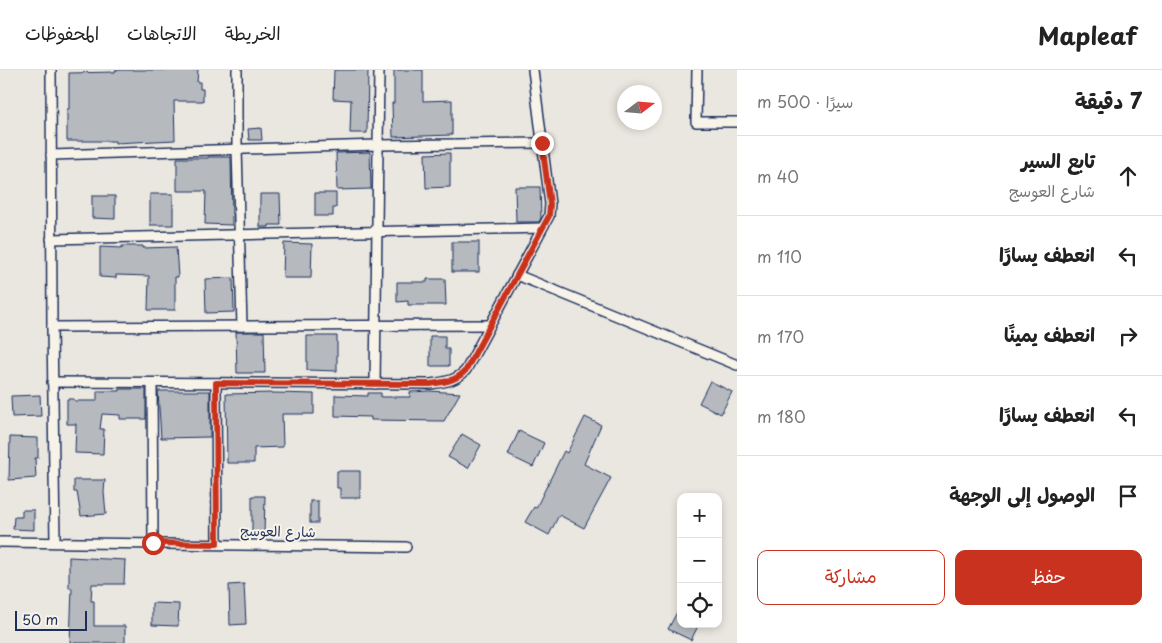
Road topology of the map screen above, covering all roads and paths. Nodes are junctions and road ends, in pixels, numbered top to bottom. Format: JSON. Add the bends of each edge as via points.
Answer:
{"nodes":[{"id":1,"x":51,"y":70,"type":"edge"},
{"id":2,"x":237,"y":70,"type":"edge"},
{"id":3,"x":378,"y":70,"type":"edge"},
{"id":4,"x":533,"y":70,"type":"edge"},
{"id":5,"x":697,"y":70,"type":"edge"},
{"id":6,"x":737,"y":122,"type":"edge"},
{"id":7,"x":542,"y":143,"type":"junction"},
{"id":8,"x":378,"y":145,"type":"junction"},
{"id":9,"x":237,"y":148,"type":"junction"},
{"id":10,"x":51,"y":155,"type":"junction"},
{"id":11,"x":542,"y":228,"type":"junction"},
{"id":12,"x":376,"y":232,"type":"junction"},
{"id":13,"x":240,"y":235,"type":"junction"},
{"id":14,"x":51,"y":239,"type":"junction"},
{"id":15,"x":517,"y":275,"type":"junction"},
{"id":16,"x":490,"y":325,"type":"junction"},
{"id":17,"x":242,"y":326,"type":"junction"},
{"id":18,"x":376,"y":326,"type":"junction"},
{"id":19,"x":52,"y":327,"type":"junction"},
{"id":20,"x":737,"y":364,"type":"edge"},
{"id":21,"x":52,"y":382,"type":"junction"},
{"id":22,"x":152,"y":383,"type":"junction"},
{"id":23,"x":216,"y":383,"type":"junction"},
{"id":24,"x":375,"y":384,"type":"junction"},
{"id":25,"x":0,"y":542,"type":"edge"},
{"id":26,"x":55,"y":542,"type":"junction"},
{"id":27,"x":153,"y":543,"type":"junction"},
{"id":28,"x":217,"y":544,"type":"junction"},
{"id":29,"x":406,"y":547,"type":"dead end"}],
"edges":[{"from":1,"to":10,"type":"street"},
{"from":2,"to":9,"type":"street"},
{"from":3,"to":8,"type":"street"},
{"from":4,"to":7,"type":"street"},
{"from":5,"to":6,"type":"street","via":[[696,122]]},
{"from":7,"to":8,"type":"street"},
{"from":7,"to":11,"type":"street","via":[[550,210]]},
{"from":8,"to":9,"type":"street"},
{"from":8,"to":12,"type":"street"},
{"from":9,"to":10,"type":"street"},
{"from":9,"to":13,"type":"street"},
{"from":10,"to":14,"type":"street"},
{"from":11,"to":12,"type":"street"},
{"from":11,"to":15,"type":"street"},
{"from":12,"to":13,"type":"street"},
{"from":12,"to":18,"type":"street"},
{"from":13,"to":14,"type":"street"},
{"from":13,"to":17,"type":"street"},
{"from":14,"to":19,"type":"street"},
{"from":15,"to":16,"type":"street"},
{"from":15,"to":20,"type":"street"},
{"from":16,"to":18,"type":"street"},
{"from":16,"to":24,"type":"street","via":[[460,377],[430,384]]},
{"from":17,"to":18,"type":"street"},
{"from":17,"to":19,"type":"street"},
{"from":18,"to":24,"type":"street"},
{"from":19,"to":21,"type":"street"},
{"from":21,"to":22,"type":"street"},
{"from":21,"to":26,"type":"street"},
{"from":22,"to":23,"type":"street"},
{"from":22,"to":27,"type":"street"},
{"from":23,"to":24,"type":"street"},
{"from":23,"to":28,"type":"street"},
{"from":25,"to":26,"type":"street","name":"شارع العوسج"},
{"from":26,"to":27,"type":"street","name":"شارع العوسج"},
{"from":27,"to":28,"type":"street","name":"شارع العوسج"},
{"from":28,"to":29,"type":"street","name":"شارع العوسج"}]}
